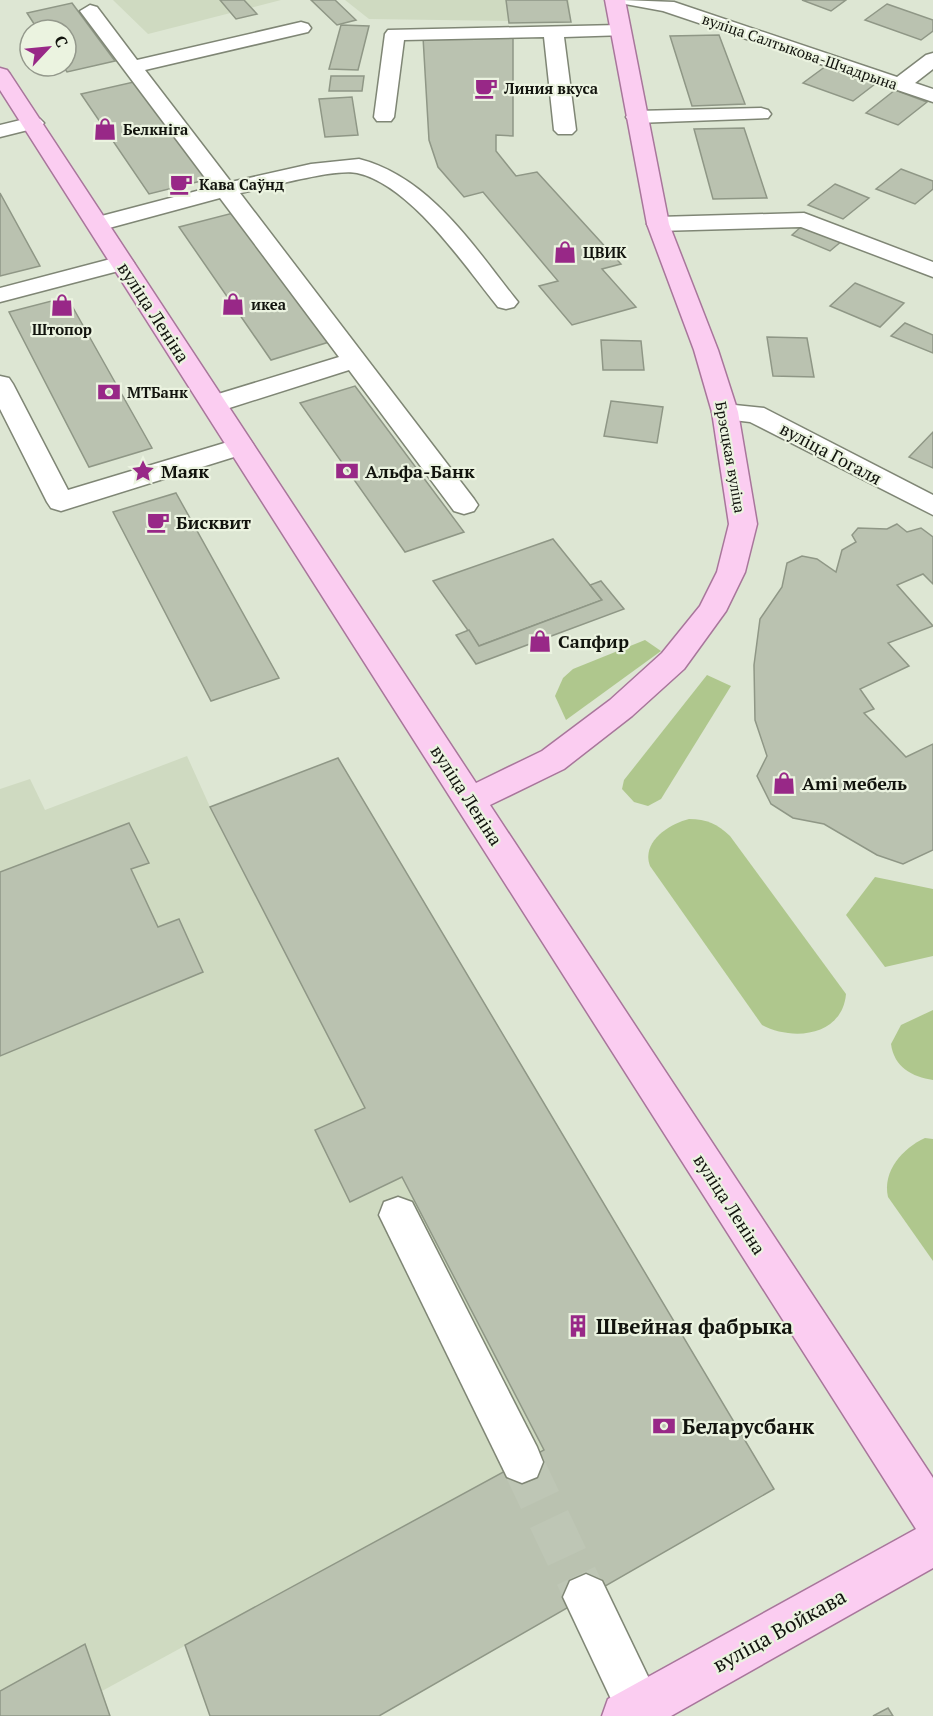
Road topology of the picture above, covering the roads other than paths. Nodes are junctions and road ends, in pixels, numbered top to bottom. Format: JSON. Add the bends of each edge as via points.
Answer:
{"nodes":[{"id":1,"x":615,"y":0,"type":"edge"},
{"id":2,"x":632,"y":0,"type":"edge"},
{"id":3,"x":90,"y":11,"type":"dead end"},
{"id":4,"x":301,"y":28,"type":"dead end"},
{"id":5,"x":553,"y":31,"type":"junction"},
{"id":6,"x":619,"y":31,"type":"junction"},
{"id":7,"x":933,"y":59,"type":"edge"},
{"id":8,"x":133,"y":67,"type":"junction"},
{"id":9,"x":0,"y":74,"type":"edge"},
{"id":10,"x":900,"y":85,"type":"junction"},
{"id":11,"x":933,"y":96,"type":"edge"},
{"id":12,"x":761,"y":114,"type":"dead end"},
{"id":13,"x":384,"y":117,"type":"dead end"},
{"id":14,"x":636,"y":117,"type":"junction"},
{"id":15,"x":33,"y":123,"type":"junction"},
{"id":16,"x":565,"y":130,"type":"dead end"},
{"id":17,"x":0,"y":131,"type":"edge"},
{"id":18,"x":225,"y":190,"type":"junction"},
{"id":19,"x":98,"y":224,"type":"junction"},
{"id":20,"x":658,"y":224,"type":"junction"},
{"id":21,"x":122,"y":263,"type":"junction"},
{"id":22,"x":933,"y":270,"type":"edge"},
{"id":23,"x":0,"y":295,"type":"edge"},
{"id":24,"x":506,"y":302,"type":"dead end"},
{"id":25,"x":354,"y":360,"type":"junction"},
{"id":26,"x":0,"y":384,"type":"edge"},
{"id":27,"x":214,"y":404,"type":"junction"},
{"id":28,"x":725,"y":412,"type":"junction"},
{"id":29,"x":241,"y":446,"type":"junction"},
{"id":30,"x":464,"y":505,"type":"dead end"},
{"id":31,"x":933,"y":506,"type":"edge"},
{"id":32,"x":470,"y":800,"type":"junction"},
{"id":33,"x":399,"y":1215,"type":"dead end"},
{"id":34,"x":522,"y":1462,"type":"tunnel mouth"},
{"id":35,"x":933,"y":1517,"type":"edge"},
{"id":36,"x":933,"y":1544,"type":"edge"},
{"id":37,"x":586,"y":1597,"type":"tunnel mouth"},
{"id":38,"x":636,"y":1713,"type":"edge"}],
"edges":[{"from":1,"to":6,"type":"main road","name":"Брэсцкая вуліца"},
{"from":2,"to":10,"type":"street","name":"вуліца Салтыкова-Шчадрына","via":[[667,6]]},
{"from":3,"to":8,"type":"street"},
{"from":4,"to":8,"type":"street"},
{"from":5,"to":6,"type":"street"},
{"from":5,"to":13,"type":"street","via":[[395,34]]},
{"from":5,"to":16,"type":"street"},
{"from":6,"to":14,"type":"main road","name":"Брэсцкая вуліца"},
{"from":7,"to":10,"type":"street"},
{"from":8,"to":18,"type":"street"},
{"from":9,"to":15,"type":"main road","name":"вуліца Леніна"},
{"from":10,"to":11,"type":"street","name":"вуліца Салтыкова-Шчадрына"},
{"from":12,"to":14,"type":"street"},
{"from":14,"to":20,"type":"main road","name":"Брэсцкая вуліца"},
{"from":15,"to":17,"type":"street"},
{"from":15,"to":19,"type":"main road","name":"вуліца Леніна"},
{"from":18,"to":19,"type":"street"},
{"from":18,"to":24,"type":"street","via":[[311,171],[359,166],[400,185],[441,221]]},
{"from":18,"to":25,"type":"street"},
{"from":19,"to":21,"type":"main road","name":"вуліца Леніна"},
{"from":20,"to":22,"type":"street","via":[[804,220]]},
{"from":20,"to":28,"type":"main road","name":"Брэсцкая вуліца"},
{"from":21,"to":23,"type":"street"},
{"from":21,"to":27,"type":"main road","name":"вуліца Леніна"},
{"from":25,"to":27,"type":"street"},
{"from":25,"to":30,"type":"street"},
{"from":26,"to":29,"type":"street","via":[[61,502]]},
{"from":27,"to":29,"type":"main road","name":"вуліца Леніна"},
{"from":28,"to":31,"type":"street","name":"вуліца Гогаля","via":[[755,414]]},
{"from":28,"to":32,"type":"main road","name":"Брэсцкая вуліца","via":[[743,524],[731,572],[712,611],[673,661],[621,708],[553,760]]},
{"from":29,"to":32,"type":"main road","name":"вуліца Леніна"},
{"from":32,"to":35,"type":"main road","name":"вуліца Леніна"},
{"from":33,"to":34,"type":"street"},
{"from":36,"to":38,"type":"main road","name":"вуліца Войкава"},
{"from":37,"to":38,"type":"street"}]}
